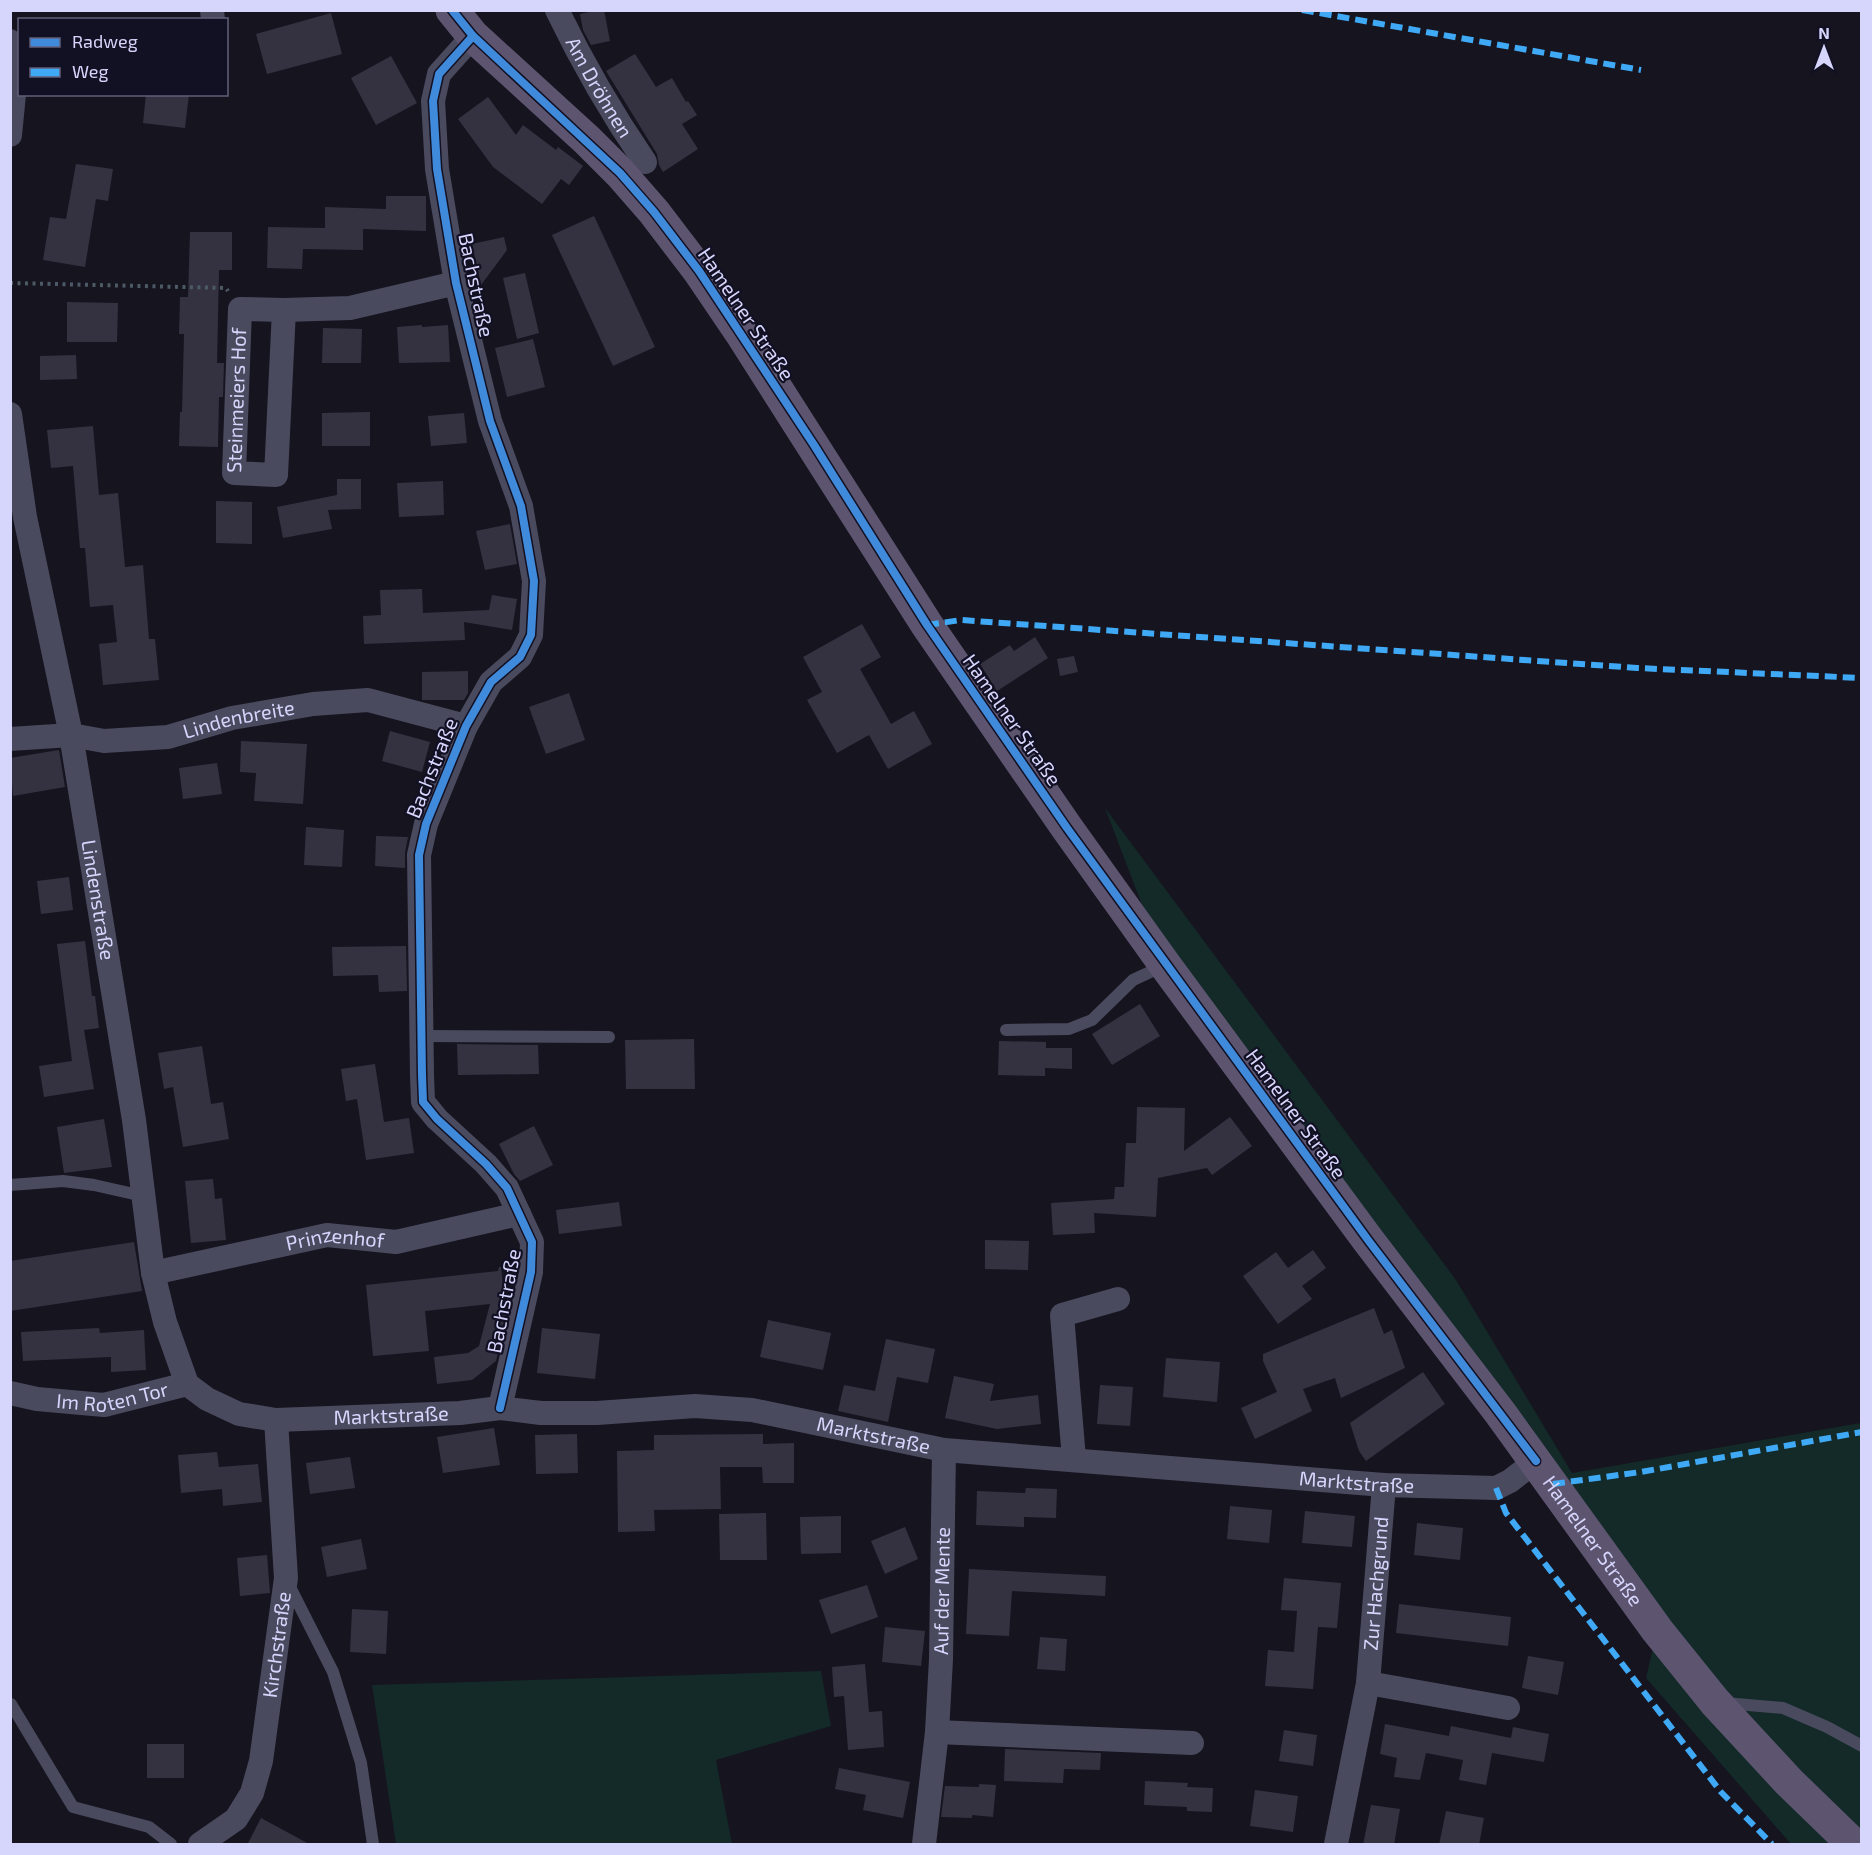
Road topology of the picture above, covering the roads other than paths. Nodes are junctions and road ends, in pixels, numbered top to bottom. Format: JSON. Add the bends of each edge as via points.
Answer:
{"nodes":[{"id":1,"x":452,"y":10,"type":"edge"},
{"id":2,"x":557,"y":10,"type":"edge"},
{"id":3,"x":473,"y":36,"type":"junction"},
{"id":4,"x":10,"y":41,"type":"edge"},
{"id":5,"x":10,"y":135,"type":"edge"},
{"id":6,"x":645,"y":162,"type":"dead end"},
{"id":7,"x":456,"y":283,"type":"junction"},
{"id":8,"x":284,"y":310,"type":"junction"},
{"id":9,"x":10,"y":414,"type":"edge"},
{"id":10,"x":466,"y":726,"type":"junction"},
{"id":11,"x":71,"y":735,"type":"junction"},
{"id":12,"x":10,"y":739,"type":"edge"},
{"id":13,"x":1165,"y":965,"type":"junction"},
{"id":14,"x":1006,"y":1030,"type":"dead end"},
{"id":15,"x":422,"y":1036,"type":"junction"},
{"id":16,"x":609,"y":1037,"type":"dead end"},
{"id":17,"x":10,"y":1185,"type":"edge"},
{"id":18,"x":143,"y":1196,"type":"junction"},
{"id":19,"x":519,"y":1215,"type":"junction"},
{"id":20,"x":153,"y":1273,"type":"junction"},
{"id":21,"x":1118,"y":1299,"type":"dead end"},
{"id":22,"x":187,"y":1384,"type":"junction"},
{"id":23,"x":10,"y":1393,"type":"edge"},
{"id":24,"x":207,"y":1399,"type":"joint"},
{"id":25,"x":500,"y":1408,"type":"junction"},
{"id":26,"x":276,"y":1420,"type":"junction"},
{"id":27,"x":944,"y":1450,"type":"junction"},
{"id":28,"x":1074,"y":1459,"type":"junction"},
{"id":29,"x":1536,"y":1461,"type":"junction"},
{"id":30,"x":1384,"y":1485,"type":"junction"},
{"id":31,"x":286,"y":1578,"type":"junction"},
{"id":32,"x":1368,"y":1683,"type":"junction"},
{"id":33,"x":1715,"y":1702,"type":"junction"},
{"id":34,"x":11,"y":1704,"type":"edge"},
{"id":35,"x":1508,"y":1708,"type":"dead end"},
{"id":36,"x":937,"y":1732,"type":"junction"},
{"id":37,"x":1192,"y":1743,"type":"dead end"},
{"id":38,"x":1862,"y":1746,"type":"edge"},
{"id":39,"x":171,"y":1845,"type":"edge"},
{"id":40,"x":200,"y":1845,"type":"edge"},
{"id":41,"x":373,"y":1845,"type":"edge"},
{"id":42,"x":924,"y":1845,"type":"edge"},
{"id":43,"x":1336,"y":1845,"type":"edge"},
{"id":44,"x":1853,"y":1845,"type":"edge"}],
"edges":[{"from":1,"to":3,"type":"main road","name":"Hamelner Straße"},
{"from":2,"to":6,"type":"street","name":"Am Dröhnen","via":[[612,114]]},
{"from":3,"to":7,"type":"street","name":"Bachstraße","via":[[439,74],[433,101],[437,169]]},
{"from":3,"to":13,"type":"main road","name":"Hamelner Straße","via":[[620,173],[699,272],[934,635]]},
{"from":4,"to":5,"type":"street","via":[[14,94]]},
{"from":7,"to":8,"type":"street","name":"Steinmeiers Hof","via":[[350,308]]},
{"from":7,"to":10,"type":"street","name":"Bachstraße","via":[[490,421],[521,506],[534,581],[531,635],[520,657],[491,682]]},
{"from":8,"to":8,"type":"street","name":"Steinmeiers Hof","via":[[240,309],[234,473],[276,475]]},
{"from":9,"to":11,"type":"street","name":"Lindenstraße","via":[[25,517]]},
{"from":10,"to":11,"type":"street","name":"Lindenbreite","via":[[368,700],[313,704],[232,718],[168,737],[104,741]]},
{"from":10,"to":15,"type":"street","name":"Bachstraße","via":[[426,824],[419,855]]},
{"from":11,"to":12,"type":"street","name":"Lindenbreite"},
{"from":11,"to":18,"type":"street","name":"Lindenstraße"},
{"from":13,"to":14,"type":"lane","via":[[1133,981],[1092,1020],[1069,1029]]},
{"from":13,"to":29,"type":"main road","name":"Hamelner Straße"},
{"from":15,"to":16,"type":"lane"},
{"from":15,"to":19,"type":"street","name":"Bachstraße","via":[[423,1102],[507,1188]]},
{"from":17,"to":18,"type":"lane","via":[[63,1181]]},
{"from":18,"to":20,"type":"street","name":"Lindenstraße"},
{"from":19,"to":20,"type":"street","name":"Prinzenhof","via":[[396,1242],[327,1235]]},
{"from":19,"to":25,"type":"street","name":"Bachstraße","via":[[532,1242],[531,1272]]},
{"from":20,"to":22,"type":"street","name":"Lindenstraße"},
{"from":21,"to":28,"type":"street","via":[[1062,1316]]},
{"from":22,"to":23,"type":"street","name":"Im Roten Tor","via":[[104,1405]]},
{"from":22,"to":24,"type":"street","name":"Im Roten Tor"},
{"from":24,"to":26,"type":"street","name":"Marktstraße","via":[[239,1414]]},
{"from":25,"to":26,"type":"street","name":"Marktstraße"},
{"from":25,"to":27,"type":"street","name":"Marktstraße","via":[[541,1413],[695,1406],[752,1410]]},
{"from":26,"to":31,"type":"street","name":"Kirchstraße"},
{"from":27,"to":28,"type":"street","name":"Marktstraße"},
{"from":27,"to":36,"type":"street","name":"Auf der Mente"},
{"from":28,"to":30,"type":"street","name":"Marktstraße"},
{"from":29,"to":30,"type":"street","name":"Marktstraße","via":[[1496,1488]]},
{"from":29,"to":33,"type":"main road","name":"Hamelner Straße","via":[[1657,1630]]},
{"from":30,"to":32,"type":"street","name":"Zur Hachgrund"},
{"from":31,"to":40,"type":"street","name":"Kirchstraße","via":[[261,1761],[252,1793],[236,1819]]},
{"from":31,"to":41,"type":"lane","via":[[333,1672],[361,1763]]},
{"from":32,"to":35,"type":"street"},
{"from":32,"to":43,"type":"street","name":"Zur Hachgrund"},
{"from":33,"to":38,"type":"lane","via":[[1783,1708]]},
{"from":33,"to":44,"type":"main road","name":"Hamelner Straße"},
{"from":34,"to":39,"type":"lane","via":[[73,1807],[148,1827]]},
{"from":36,"to":37,"type":"street"},
{"from":36,"to":42,"type":"street","name":"Auf der Mente"}]}
